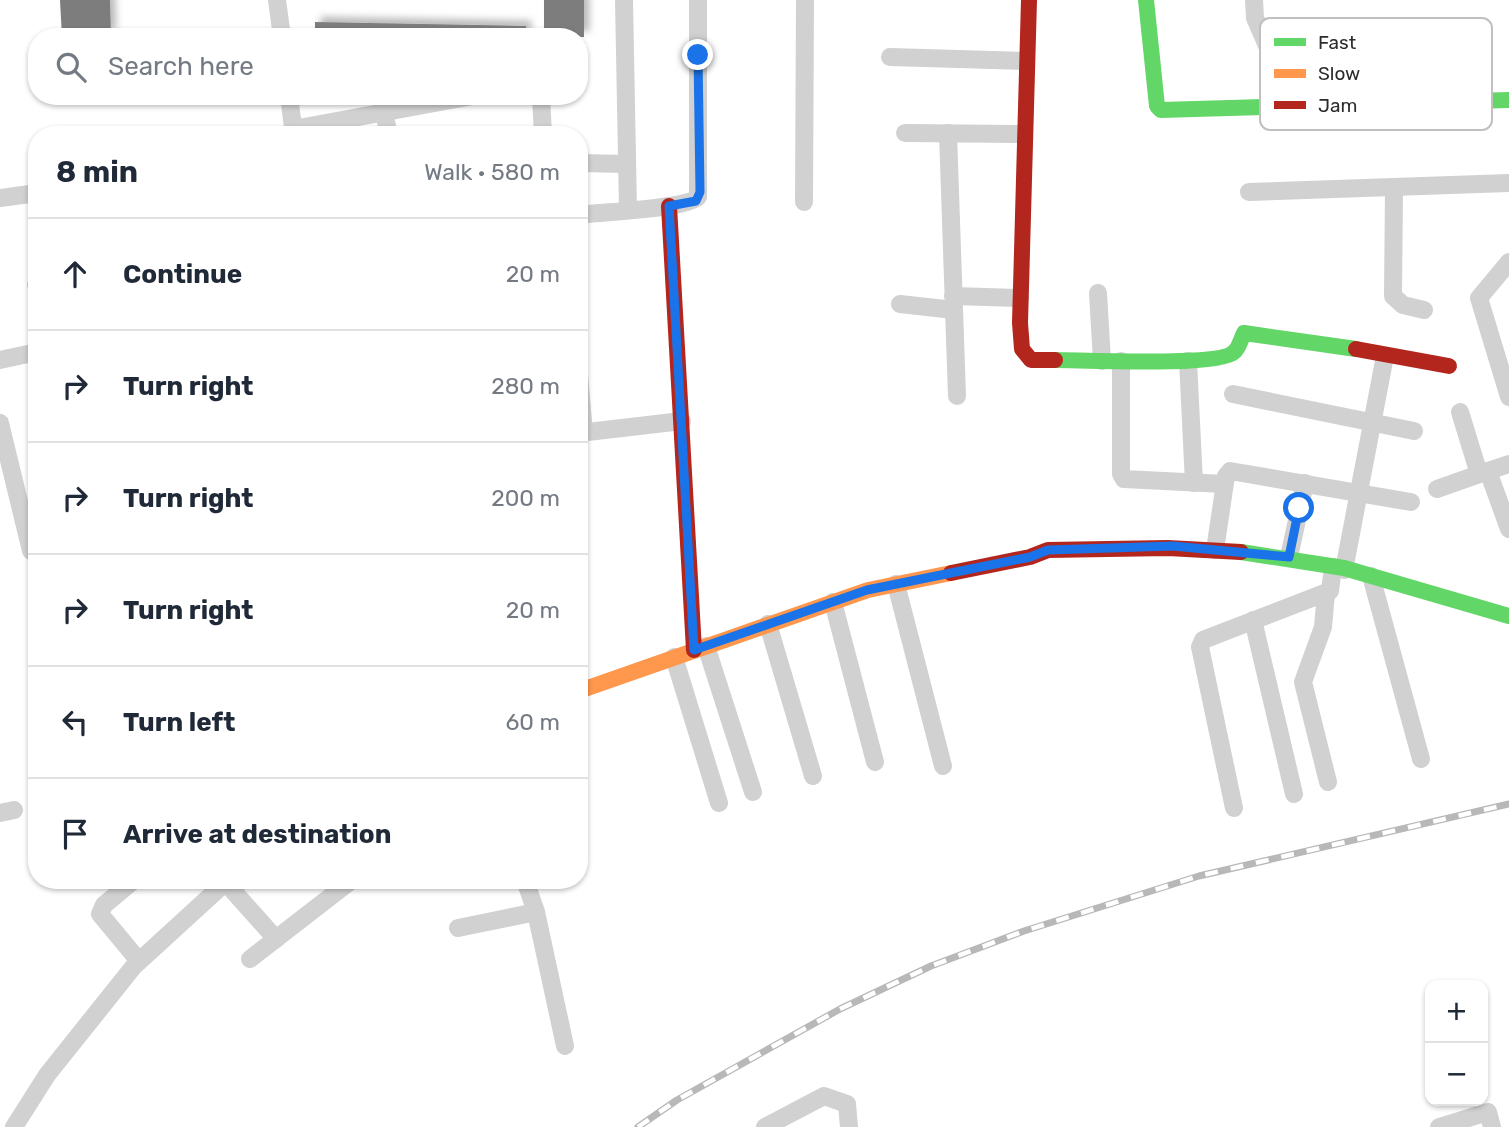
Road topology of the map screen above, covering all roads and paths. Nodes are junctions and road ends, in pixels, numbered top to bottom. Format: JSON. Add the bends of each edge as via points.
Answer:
{"nodes":[{"id":1,"x":277,"y":0,"type":"edge"},
{"id":2,"x":624,"y":0,"type":"edge"},
{"id":3,"x":698,"y":0,"type":"edge"},
{"id":4,"x":805,"y":0,"type":"edge"},
{"id":5,"x":1029,"y":0,"type":"edge"},
{"id":6,"x":1146,"y":0,"type":"edge"},
{"id":7,"x":1254,"y":0,"type":"edge"},
{"id":8,"x":275,"y":28,"type":"edge"},
{"id":9,"x":1260,"y":32,"type":"edge"},
{"id":10,"x":890,"y":57,"type":"dead end"},
{"id":11,"x":1025,"y":61,"type":"junction"},
{"id":12,"x":290,"y":105,"type":"edge"},
{"id":13,"x":426,"y":105,"type":"edge"},
{"id":14,"x":541,"y":105,"type":"edge"},
{"id":15,"x":1260,"y":107,"type":"edge"},
{"id":16,"x":384,"y":113,"type":"junction"},
{"id":17,"x":292,"y":126,"type":"edge"},
{"id":18,"x":322,"y":126,"type":"edge"},
{"id":19,"x":387,"y":126,"type":"edge"},
{"id":20,"x":543,"y":126,"type":"edge"},
{"id":21,"x":905,"y":133,"type":"dead end"},
{"id":22,"x":948,"y":133,"type":"junction"},
{"id":23,"x":1023,"y":134,"type":"junction"},
{"id":24,"x":588,"y":163,"type":"edge"},
{"id":25,"x":627,"y":164,"type":"junction"},
{"id":26,"x":1509,"y":183,"type":"edge"},
{"id":27,"x":1394,"y":189,"type":"junction"},
{"id":28,"x":1249,"y":192,"type":"dead end"},
{"id":29,"x":28,"y":194,"type":"edge"},
{"id":30,"x":0,"y":198,"type":"edge"},
{"id":31,"x":804,"y":202,"type":"dead end"},
{"id":32,"x":669,"y":206,"type":"junction"},
{"id":33,"x":628,"y":209,"type":"junction"},
{"id":34,"x":588,"y":214,"type":"edge"},
{"id":35,"x":1509,"y":262,"type":"edge"},
{"id":36,"x":1098,"y":293,"type":"dead end"},
{"id":37,"x":1020,"y":298,"type":"junction"},
{"id":38,"x":953,"y":303,"type":"junction"},
{"id":39,"x":900,"y":304,"type":"dead end"},
{"id":40,"x":1424,"y":310,"type":"dead end"},
{"id":41,"x":28,"y":354,"type":"edge"},
{"id":42,"x":1385,"y":356,"type":"junction"},
{"id":43,"x":0,"y":360,"type":"edge"},
{"id":44,"x":1102,"y":361,"type":"junction"},
{"id":45,"x":1121,"y":361,"type":"junction"},
{"id":46,"x":1188,"y":361,"type":"junction"},
{"id":47,"x":1449,"y":366,"type":"dead end"},
{"id":48,"x":1233,"y":394,"type":"dead end"},
{"id":49,"x":957,"y":396,"type":"dead end"},
{"id":50,"x":1509,"y":397,"type":"edge"},
{"id":51,"x":1460,"y":412,"type":"dead end"},
{"id":52,"x":682,"y":421,"type":"junction"},
{"id":53,"x":1373,"y":422,"type":"junction"},
{"id":54,"x":0,"y":423,"type":"edge"},
{"id":55,"x":1415,"y":431,"type":"dead end"},
{"id":56,"x":588,"y":432,"type":"edge"},
{"id":57,"x":1509,"y":464,"type":"edge"},
{"id":58,"x":1484,"y":472,"type":"junction"},
{"id":59,"x":1194,"y":483,"type":"junction"},
{"id":60,"x":1305,"y":483,"type":"junction"},
{"id":61,"x":1224,"y":484,"type":"junction"},
{"id":62,"x":1437,"y":489,"type":"dead end"},
{"id":63,"x":1359,"y":493,"type":"junction"},
{"id":64,"x":1411,"y":502,"type":"dead end"},
{"id":65,"x":1509,"y":529,"type":"edge"},
{"id":66,"x":28,"y":539,"type":"edge"},
{"id":67,"x":1215,"y":550,"type":"junction"},
{"id":68,"x":1289,"y":557,"type":"junction"},
{"id":69,"x":1338,"y":568,"type":"junction"},
{"id":70,"x":1371,"y":576,"type":"junction"},
{"id":71,"x":896,"y":584,"type":"junction"},
{"id":72,"x":1325,"y":593,"type":"junction"},
{"id":73,"x":833,"y":602,"type":"junction"},
{"id":74,"x":1509,"y":616,"type":"edge"},
{"id":75,"x":1253,"y":620,"type":"junction"},
{"id":76,"x":768,"y":624,"type":"junction"},
{"id":77,"x":700,"y":648,"type":"junction"},
{"id":78,"x":674,"y":657,"type":"junction"},
{"id":79,"x":588,"y":688,"type":"edge"},
{"id":80,"x":1421,"y":759,"type":"dead end"},
{"id":81,"x":875,"y":762,"type":"dead end"},
{"id":82,"x":943,"y":766,"type":"dead end"},
{"id":83,"x":813,"y":776,"type":"dead end"},
{"id":84,"x":1328,"y":782,"type":"dead end"},
{"id":85,"x":753,"y":792,"type":"dead end"},
{"id":86,"x":1294,"y":794,"type":"dead end"},
{"id":87,"x":719,"y":803,"type":"dead end"},
{"id":88,"x":1234,"y":808,"type":"dead end"},
{"id":89,"x":123,"y":889,"type":"edge"},
{"id":90,"x":218,"y":889,"type":"edge"},
{"id":91,"x":234,"y":889,"type":"edge"},
{"id":92,"x":340,"y":889,"type":"edge"},
{"id":93,"x":528,"y":889,"type":"edge"},
{"id":94,"x":537,"y":912,"type":"junction"},
{"id":95,"x":458,"y":928,"type":"dead end"},
{"id":96,"x":276,"y":939,"type":"junction"},
{"id":97,"x":250,"y":959,"type":"dead end"},
{"id":98,"x":139,"y":961,"type":"junction"},
{"id":99,"x":565,"y":1046,"type":"dead end"},
{"id":100,"x":14,"y":1127,"type":"edge"},
{"id":101,"x":765,"y":1127,"type":"edge"},
{"id":102,"x":849,"y":1127,"type":"edge"},
{"id":103,"x":1438,"y":1127,"type":"edge"},
{"id":104,"x":1492,"y":1127,"type":"edge"}],
"edges":[{"from":1,"to":8,"type":"street"},
{"from":2,"to":25,"type":"street"},
{"from":3,"to":32,"type":"street","via":[[700,192],[696,201]]},
{"from":4,"to":31,"type":"street"},
{"from":5,"to":11,"type":"street"},
{"from":6,"to":15,"type":"street","via":[[1161,110]]},
{"from":7,"to":9,"type":"street"},
{"from":10,"to":11,"type":"street"},
{"from":11,"to":23,"type":"street"},
{"from":12,"to":17,"type":"street"},
{"from":13,"to":16,"type":"street"},
{"from":14,"to":20,"type":"street"},
{"from":16,"to":18,"type":"street"},
{"from":16,"to":19,"type":"street"},
{"from":21,"to":22,"type":"street"},
{"from":22,"to":23,"type":"street"},
{"from":22,"to":38,"type":"street"},
{"from":23,"to":37,"type":"street"},
{"from":24,"to":25,"type":"street"},
{"from":25,"to":33,"type":"street"},
{"from":26,"to":27,"type":"street"},
{"from":27,"to":28,"type":"street"},
{"from":27,"to":40,"type":"street","via":[[1393,296],[1402,305]]},
{"from":29,"to":30,"type":"street"},
{"from":32,"to":33,"type":"street"},
{"from":32,"to":52,"type":"street"},
{"from":33,"to":34,"type":"street"},
{"from":35,"to":50,"type":"street","via":[[1479,298]]},
{"from":36,"to":44,"type":"street"},
{"from":37,"to":38,"type":"street"},
{"from":37,"to":44,"type":"street","via":[[1022,349],[1031,360]]},
{"from":38,"to":39,"type":"street"},
{"from":38,"to":49,"type":"street"},
{"from":41,"to":43,"type":"street"},
{"from":42,"to":46,"type":"street","via":[[1321,342],[1244,333],[1241,344],[1228,356]]},
{"from":42,"to":47,"type":"street"},
{"from":42,"to":53,"type":"street"},
{"from":44,"to":45,"type":"street"},
{"from":45,"to":46,"type":"street"},
{"from":45,"to":59,"type":"street","via":[[1121,474],[1124,479]]},
{"from":46,"to":59,"type":"street"},
{"from":48,"to":53,"type":"street"},
{"from":51,"to":58,"type":"street"},
{"from":52,"to":56,"type":"street"},
{"from":52,"to":77,"type":"street"},
{"from":53,"to":55,"type":"street"},
{"from":53,"to":63,"type":"street"},
{"from":54,"to":66,"type":"street"},
{"from":57,"to":58,"type":"street"},
{"from":58,"to":62,"type":"street"},
{"from":58,"to":65,"type":"street"},
{"from":59,"to":61,"type":"street"},
{"from":60,"to":61,"type":"street","via":[[1236,470],[1226,475]]},
{"from":60,"to":63,"type":"street"},
{"from":60,"to":68,"type":"street"},
{"from":61,"to":67,"type":"street"},
{"from":63,"to":64,"type":"street"},
{"from":63,"to":69,"type":"street"},
{"from":67,"to":68,"type":"street"},
{"from":67,"to":71,"type":"street","via":[[1173,546],[1048,550]]},
{"from":68,"to":69,"type":"street"},
{"from":69,"to":70,"type":"street"},
{"from":69,"to":72,"type":"street"},
{"from":70,"to":74,"type":"street"},
{"from":70,"to":80,"type":"street"},
{"from":71,"to":73,"type":"street"},
{"from":71,"to":82,"type":"street"},
{"from":72,"to":75,"type":"street"},
{"from":72,"to":84,"type":"street","via":[[1323,627],[1303,682]]},
{"from":73,"to":76,"type":"street"},
{"from":73,"to":81,"type":"street"},
{"from":75,"to":86,"type":"street"},
{"from":75,"to":88,"type":"street","via":[[1210,636],[1200,648]]},
{"from":76,"to":77,"type":"street"},
{"from":76,"to":83,"type":"street"},
{"from":77,"to":78,"type":"street"},
{"from":77,"to":85,"type":"street"},
{"from":78,"to":79,"type":"street"},
{"from":78,"to":87,"type":"street"},
{"from":89,"to":98,"type":"street","via":[[100,914]]},
{"from":90,"to":98,"type":"street"},
{"from":91,"to":96,"type":"street"},
{"from":92,"to":96,"type":"street"},
{"from":93,"to":94,"type":"street"},
{"from":94,"to":95,"type":"street"},
{"from":94,"to":99,"type":"street"},
{"from":96,"to":97,"type":"street"},
{"from":98,"to":100,"type":"street","via":[[47,1075]]},
{"from":101,"to":102,"type":"street","via":[[824,1096],[848,1104]]},
{"from":103,"to":104,"type":"street","via":[[1488,1112]]}]}
